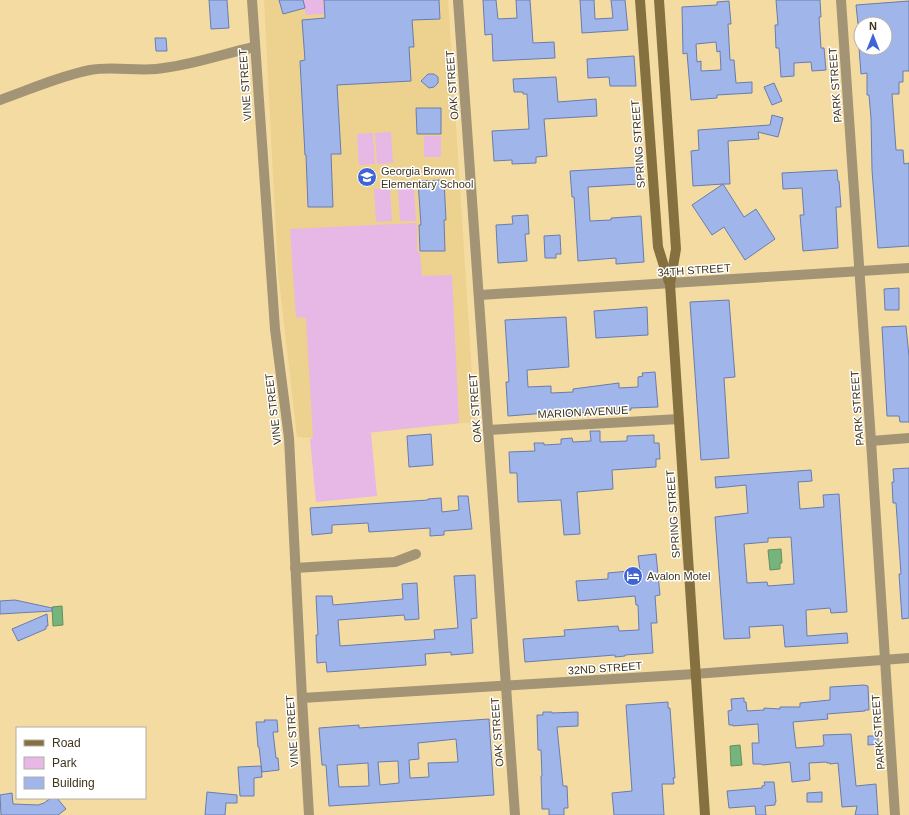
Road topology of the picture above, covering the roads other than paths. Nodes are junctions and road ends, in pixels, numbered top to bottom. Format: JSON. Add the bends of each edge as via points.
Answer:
{"nodes":[{"id":1,"x":252,"y":0,"type":"edge"},
{"id":2,"x":458,"y":0,"type":"edge"},
{"id":3,"x":640,"y":0,"type":"edge"},
{"id":4,"x":659,"y":0,"type":"edge"},
{"id":5,"x":841,"y":0,"type":"edge"},
{"id":6,"x":254,"y":47,"type":"junction"},
{"id":7,"x":0,"y":100,"type":"edge"},
{"id":8,"x":909,"y":268,"type":"edge"},
{"id":9,"x":859,"y":271,"type":"junction"},
{"id":10,"x":670,"y":284,"type":"junction"},
{"id":11,"x":480,"y":295,"type":"junction"},
{"id":12,"x":679,"y":419,"type":"junction"},
{"id":13,"x":488,"y":430,"type":"junction"},
{"id":14,"x":909,"y":438,"type":"edge"},
{"id":15,"x":871,"y":441,"type":"junction"},
{"id":16,"x":416,"y":554,"type":"dead end"},
{"id":17,"x":295,"y":568,"type":"junction"},
{"id":18,"x":909,"y":658,"type":"edge"},
{"id":19,"x":885,"y":660,"type":"junction"},
{"id":20,"x":695,"y":674,"type":"junction"},
{"id":21,"x":506,"y":686,"type":"junction"},
{"id":22,"x":302,"y":698,"type":"junction"},
{"id":23,"x":309,"y":815,"type":"edge"},
{"id":24,"x":515,"y":815,"type":"edge"},
{"id":25,"x":705,"y":815,"type":"edge"},
{"id":26,"x":895,"y":815,"type":"edge"}],
"edges":[{"from":1,"to":6,"type":"street","name":"VINE STREET"},
{"from":2,"to":11,"type":"street","name":"OAK STREET"},
{"from":3,"to":10,"type":"main road","name":"SPRING STREET","via":[[658,247]]},
{"from":4,"to":10,"type":"main road","name":"SPRING STREET","via":[[676,249]]},
{"from":5,"to":9,"type":"street","name":"PARK STREET"},
{"from":6,"to":7,"type":"street","via":[[157,69],[91,70]]},
{"from":6,"to":17,"type":"street","name":"VINE STREET","via":[[275,329],[289,438]]},
{"from":8,"to":9,"type":"street","name":"34TH STREET"},
{"from":9,"to":10,"type":"street","name":"34TH STREET"},
{"from":9,"to":15,"type":"street","name":"PARK STREET"},
{"from":10,"to":11,"type":"street","name":"34TH STREET"},
{"from":10,"to":12,"type":"main road","name":"SPRING STREET"},
{"from":11,"to":13,"type":"street","name":"OAK STREET"},
{"from":12,"to":13,"type":"street","name":"MARION AVENUE"},
{"from":12,"to":20,"type":"main road","name":"SPRING STREET"},
{"from":13,"to":21,"type":"street","name":"OAK STREET"},
{"from":14,"to":15,"type":"street"},
{"from":15,"to":19,"type":"street","name":"PARK STREET"},
{"from":16,"to":17,"type":"street","via":[[395,562]]},
{"from":17,"to":22,"type":"street","name":"VINE STREET"},
{"from":18,"to":19,"type":"street","name":"32ND STREET"},
{"from":19,"to":20,"type":"street","name":"32ND STREET"},
{"from":19,"to":26,"type":"street","name":"PARK STREET"},
{"from":20,"to":21,"type":"street","name":"32ND STREET"},
{"from":20,"to":25,"type":"main road","name":"SPRING STREET"},
{"from":21,"to":22,"type":"street","name":"32ND STREET"},
{"from":21,"to":24,"type":"street","name":"OAK STREET"},
{"from":22,"to":23,"type":"street","name":"VINE STREET"}]}
